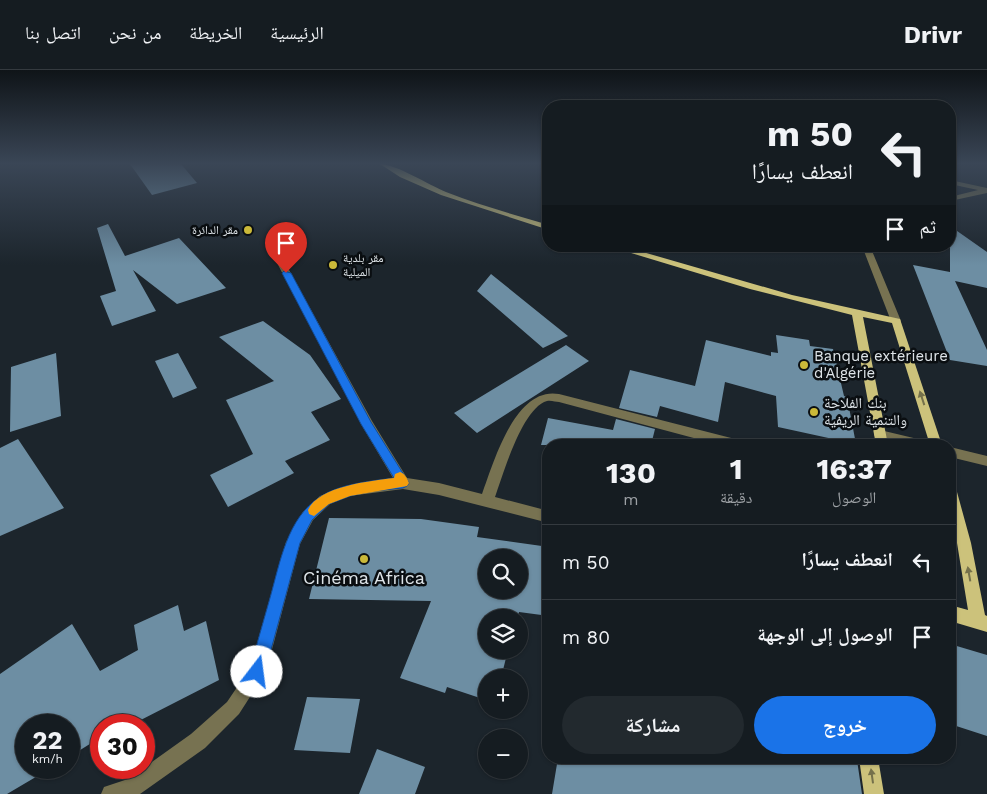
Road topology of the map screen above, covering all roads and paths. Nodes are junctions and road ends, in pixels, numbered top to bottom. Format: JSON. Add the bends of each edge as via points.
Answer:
{"nodes":[{"id":1,"x":452,"y":198,"type":"edge"},
{"id":2,"x":542,"y":226,"type":"edge"},
{"id":3,"x":633,"y":252,"type":"edge"},
{"id":4,"x":868,"y":252,"type":"edge"},
{"id":5,"x":280,"y":259,"type":"dead end"},
{"id":6,"x":857,"y":314,"type":"junction"},
{"id":7,"x":896,"y":321,"type":"junction"},
{"id":8,"x":716,"y":439,"type":"edge"},
{"id":9,"x":881,"y":439,"type":"edge"},
{"id":10,"x":934,"y":439,"type":"edge"},
{"id":11,"x":956,"y":453,"type":"edge"},
{"id":12,"x":987,"y":461,"type":"edge"},
{"id":13,"x":403,"y":483,"type":"junction"},
{"id":14,"x":487,"y":501,"type":"junction"},
{"id":15,"x":956,"y":514,"type":"edge"},
{"id":16,"x":542,"y":515,"type":"edge"},
{"id":17,"x":956,"y":615,"type":"edge"},
{"id":18,"x":982,"y":623,"type":"edge"},
{"id":19,"x":870,"y":764,"type":"edge"},
{"id":20,"x":111,"y":794,"type":"edge"},
{"id":21,"x":874,"y":794,"type":"edge"}],
"edges":[{"from":1,"to":2,"type":"main road"},
{"from":3,"to":6,"type":"main road"},
{"from":4,"to":7,"type":"street"},
{"from":5,"to":13,"type":"street","via":[[367,424]]},
{"from":6,"to":7,"type":"main road"},
{"from":6,"to":9,"type":"main road"},
{"from":10,"to":7,"type":"main road","one_way":true},
{"from":8,"to":14,"type":"street","via":[[546,396],[530,406],[517,428],[505,450]]},
{"from":11,"to":12,"type":"street"},
{"from":13,"to":14,"type":"street"},
{"from":13,"to":20,"type":"street","via":[[348,491],[325,500],[308,516],[293,542],[257,672],[233,708],[198,741],[133,787]]},
{"from":14,"to":16,"type":"street"},
{"from":18,"to":15,"type":"main road","one_way":true},
{"from":17,"to":18,"type":"main road"},
{"from":21,"to":19,"type":"main road","one_way":true}]}
